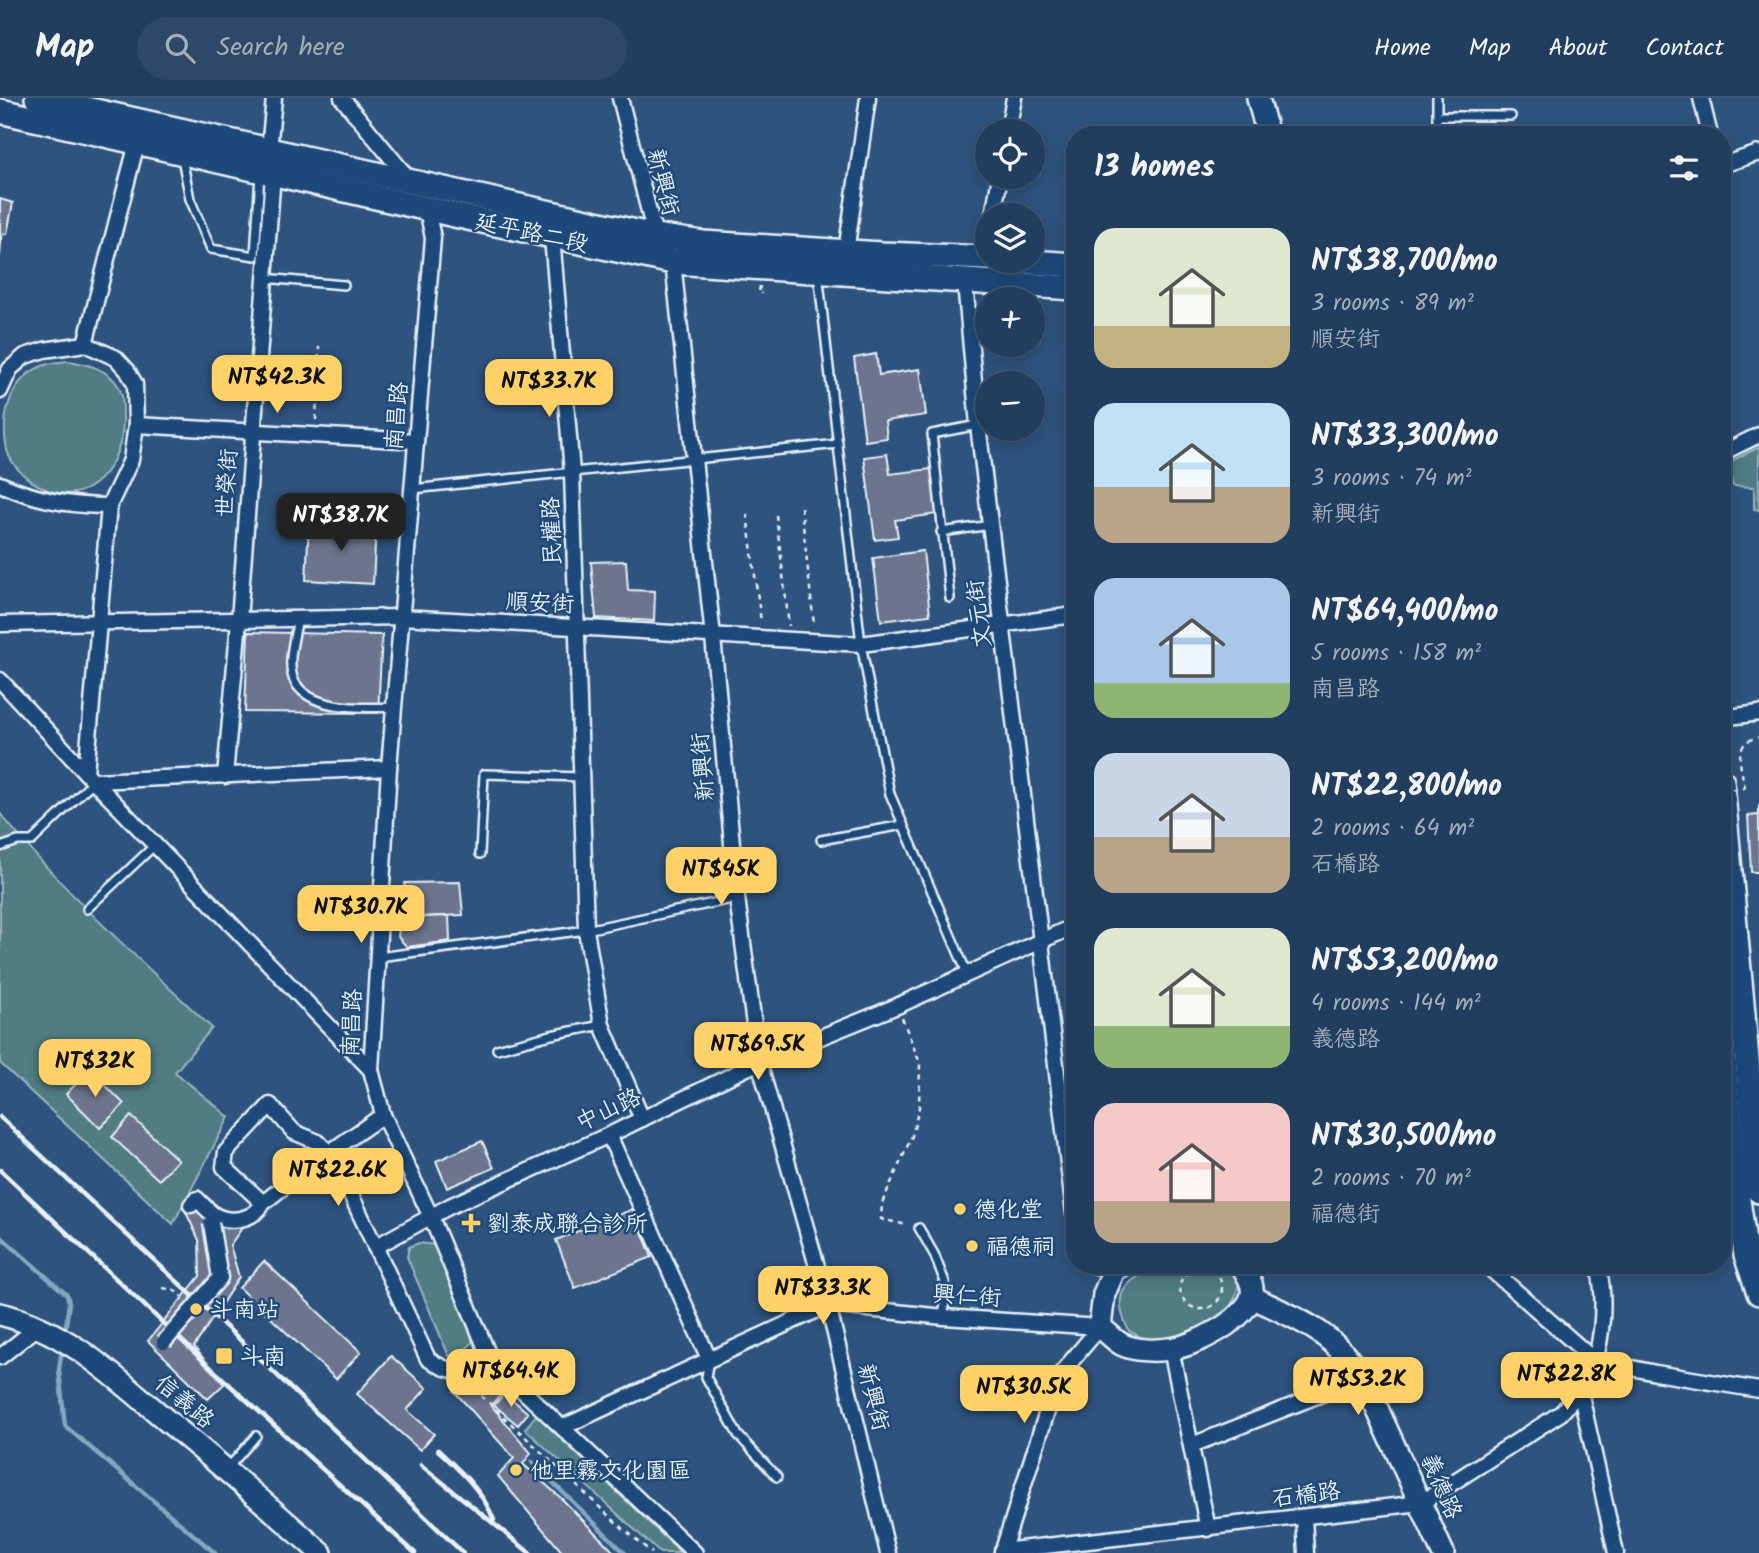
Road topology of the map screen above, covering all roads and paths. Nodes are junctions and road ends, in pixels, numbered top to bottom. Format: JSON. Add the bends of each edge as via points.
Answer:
{"nodes":[{"id":1,"x":37,"y":98,"type":"edge"},
{"id":2,"x":274,"y":98,"type":"edge"},
{"id":3,"x":341,"y":98,"type":"edge"},
{"id":4,"x":621,"y":98,"type":"edge"},
{"id":5,"x":868,"y":98,"type":"edge"},
{"id":6,"x":1014,"y":98,"type":"edge"},
{"id":7,"x":1258,"y":98,"type":"edge"},
{"id":8,"x":1437,"y":98,"type":"edge"},
{"id":9,"x":1701,"y":98,"type":"edge"},
{"id":10,"x":0,"y":111,"type":"edge"},
{"id":11,"x":1437,"y":116,"type":"junction"},
{"id":12,"x":1511,"y":116,"type":"dead end"},
{"id":13,"x":1010,"y":119,"type":"edge"},
{"id":14,"x":1266,"y":126,"type":"edge"},
{"id":15,"x":1437,"y":126,"type":"edge"},
{"id":16,"x":1708,"y":126,"type":"edge"},
{"id":17,"x":137,"y":143,"type":"junction"},
{"id":18,"x":181,"y":153,"type":"junction"},
{"id":19,"x":1759,"y":153,"type":"edge"},
{"id":20,"x":1731,"y":161,"type":"edge"},
{"id":21,"x":267,"y":165,"type":"junction"},
{"id":22,"x":411,"y":181,"type":"junction"},
{"id":23,"x":427,"y":209,"type":"junction"},
{"id":24,"x":555,"y":226,"type":"junction"},
{"id":25,"x":654,"y":236,"type":"junction"},
{"id":26,"x":846,"y":252,"type":"junction"},
{"id":27,"x":975,"y":255,"type":"edge"},
{"id":28,"x":673,"y":262,"type":"junction"},
{"id":29,"x":1045,"y":263,"type":"edge"},
{"id":30,"x":1066,"y":264,"type":"edge"},
{"id":31,"x":975,"y":269,"type":"edge"},
{"id":32,"x":818,"y":272,"type":"junction"},
{"id":33,"x":264,"y":278,"type":"junction"},
{"id":34,"x":965,"y":282,"type":"junction"},
{"id":35,"x":344,"y":285,"type":"dead end"},
{"id":36,"x":1066,"y":288,"type":"edge"},
{"id":37,"x":85,"y":344,"type":"junction"},
{"id":38,"x":320,"y":347,"type":"dead end"},
{"id":39,"x":5,"y":366,"type":"edge"},
{"id":40,"x":0,"y":391,"type":"edge"},
{"id":41,"x":975,"y":392,"type":"edge"},
{"id":42,"x":136,"y":425,"type":"junction"},
{"id":43,"x":975,"y":426,"type":"edge"},
{"id":44,"x":252,"y":432,"type":"junction"},
{"id":45,"x":315,"y":434,"type":"junction"},
{"id":46,"x":1759,"y":435,"type":"edge"},
{"id":47,"x":416,"y":441,"type":"junction"},
{"id":48,"x":980,"y":441,"type":"edge"},
{"id":49,"x":838,"y":444,"type":"junction"},
{"id":50,"x":1731,"y":449,"type":"edge"},
{"id":51,"x":693,"y":460,"type":"junction"},
{"id":52,"x":572,"y":472,"type":"junction"},
{"id":53,"x":0,"y":484,"type":"edge"},
{"id":54,"x":413,"y":489,"type":"junction"},
{"id":55,"x":109,"y":506,"type":"junction"},
{"id":56,"x":801,"y":507,"type":"dead end"},
{"id":57,"x":747,"y":514,"type":"dead end"},
{"id":58,"x":776,"y":515,"type":"dead end"},
{"id":59,"x":991,"y":525,"type":"junction"},
{"id":60,"x":941,"y":532,"type":"junction"},
{"id":61,"x":950,"y":598,"type":"dead end"},
{"id":62,"x":1066,"y":616,"type":"edge"},
{"id":63,"x":402,"y":617,"type":"junction"},
{"id":64,"x":298,"y":618,"type":"junction"},
{"id":65,"x":239,"y":620,"type":"junction"},
{"id":66,"x":100,"y":621,"type":"junction"},
{"id":67,"x":0,"y":624,"type":"edge"},
{"id":68,"x":1002,"y":625,"type":"junction"},
{"id":69,"x":577,"y":627,"type":"junction"},
{"id":70,"x":713,"y":637,"type":"junction"},
{"id":71,"x":763,"y":640,"type":"junction"},
{"id":72,"x":790,"y":641,"type":"junction"},
{"id":73,"x":816,"y":642,"type":"junction"},
{"id":74,"x":862,"y":644,"type":"junction"},
{"id":75,"x":0,"y":680,"type":"edge"},
{"id":76,"x":395,"y":707,"type":"junction"},
{"id":77,"x":1759,"y":713,"type":"edge"},
{"id":78,"x":1731,"y":717,"type":"edge"},
{"id":79,"x":1759,"y":737,"type":"edge"},
{"id":80,"x":389,"y":768,"type":"junction"},
{"id":81,"x":225,"y":776,"type":"junction"},
{"id":82,"x":581,"y":776,"type":"junction"},
{"id":83,"x":90,"y":777,"type":"junction"},
{"id":84,"x":1731,"y":789,"type":"edge"},
{"id":85,"x":903,"y":825,"type":"junction"},
{"id":86,"x":821,"y":840,"type":"dead end"},
{"id":87,"x":155,"y":845,"type":"junction"},
{"id":88,"x":0,"y":848,"type":"edge"},
{"id":89,"x":480,"y":854,"type":"dead end"},
{"id":90,"x":737,"y":898,"type":"junction"},
{"id":91,"x":87,"y":909,"type":"dead end"},
{"id":92,"x":586,"y":930,"type":"junction"},
{"id":93,"x":1066,"y":930,"type":"edge"},
{"id":94,"x":1042,"y":940,"type":"junction"},
{"id":95,"x":377,"y":957,"type":"junction"},
{"id":96,"x":1731,"y":969,"type":"edge"},
{"id":97,"x":967,"y":973,"type":"junction"},
{"id":98,"x":897,"y":1006,"type":"junction"},
{"id":99,"x":602,"y":1025,"type":"junction"},
{"id":100,"x":497,"y":1049,"type":"dead end"},
{"id":101,"x":1735,"y":1052,"type":"edge"},
{"id":102,"x":759,"y":1062,"type":"junction"},
{"id":103,"x":371,"y":1070,"type":"junction"},
{"id":104,"x":383,"y":1115,"type":"junction"},
{"id":105,"x":642,"y":1119,"type":"junction"},
{"id":106,"x":608,"y":1135,"type":"junction"},
{"id":107,"x":1066,"y":1145,"type":"edge"},
{"id":108,"x":330,"y":1154,"type":"junction"},
{"id":109,"x":1759,"y":1191,"type":"edge"},
{"id":110,"x":263,"y":1203,"type":"junction"},
{"id":111,"x":191,"y":1205,"type":"dead end"},
{"id":112,"x":431,"y":1217,"type":"junction"},
{"id":113,"x":211,"y":1223,"type":"dead end"},
{"id":114,"x":919,"y":1228,"type":"joint"},
{"id":115,"x":376,"y":1247,"type":"junction"},
{"id":116,"x":1115,"y":1274,"type":"edge"},
{"id":117,"x":1186,"y":1274,"type":"edge"},
{"id":118,"x":1217,"y":1274,"type":"edge"},
{"id":119,"x":1246,"y":1274,"type":"edge"},
{"id":120,"x":1496,"y":1274,"type":"edge"},
{"id":121,"x":1600,"y":1274,"type":"edge"},
{"id":122,"x":163,"y":1288,"type":"dead end"},
{"id":123,"x":1759,"y":1293,"type":"edge"},
{"id":124,"x":1252,"y":1297,"type":"junction"},
{"id":125,"x":828,"y":1305,"type":"junction"},
{"id":126,"x":195,"y":1307,"type":"junction"},
{"id":127,"x":0,"y":1314,"type":"edge"},
{"id":128,"x":944,"y":1317,"type":"junction"},
{"id":129,"x":39,"y":1326,"type":"junction"},
{"id":130,"x":1100,"y":1327,"type":"junction"},
{"id":131,"x":164,"y":1342,"type":"dead end"},
{"id":132,"x":1171,"y":1349,"type":"junction"},
{"id":133,"x":489,"y":1356,"type":"junction"},
{"id":134,"x":0,"y":1357,"type":"edge"},
{"id":135,"x":709,"y":1359,"type":"junction"},
{"id":136,"x":1594,"y":1360,"type":"junction"},
{"id":137,"x":455,"y":1371,"type":"junction"},
{"id":138,"x":1363,"y":1378,"type":"junction"},
{"id":139,"x":1759,"y":1390,"type":"edge"},
{"id":140,"x":1580,"y":1391,"type":"junction"},
{"id":141,"x":563,"y":1427,"type":"junction"},
{"id":142,"x":256,"y":1436,"type":"dead end"},
{"id":143,"x":1192,"y":1445,"type":"junction"},
{"id":144,"x":226,"y":1470,"type":"junction"},
{"id":145,"x":777,"y":1477,"type":"dead end"},
{"id":146,"x":1421,"y":1503,"type":"junction"},
{"id":147,"x":1304,"y":1517,"type":"junction"},
{"id":148,"x":1208,"y":1529,"type":"junction"},
{"id":149,"x":1064,"y":1549,"type":"edge"},
{"id":150,"x":1002,"y":1552,"type":"edge"},
{"id":151,"x":321,"y":1553,"type":"edge"},
{"id":152,"x":652,"y":1553,"type":"edge"},
{"id":153,"x":695,"y":1553,"type":"edge"},
{"id":154,"x":888,"y":1553,"type":"edge"},
{"id":155,"x":1306,"y":1553,"type":"edge"},
{"id":156,"x":1443,"y":1553,"type":"edge"},
{"id":157,"x":1616,"y":1553,"type":"edge"}],
"edges":[{"from":1,"to":21,"type":"main road","name":"延平路二段"},
{"from":2,"to":21,"type":"street","name":"世榮街"},
{"from":3,"to":22,"type":"street","name":"南昌路"},
{"from":4,"to":25,"type":"street","name":"新興街"},
{"from":5,"to":26,"type":"street"},
{"from":6,"to":13,"type":"street"},
{"from":7,"to":14,"type":"main road"},
{"from":8,"to":11,"type":"lane"},
{"from":9,"to":16,"type":"street"},
{"from":10,"to":17,"type":"main road","name":"延平路二段"},
{"from":11,"to":12,"type":"lane"},
{"from":11,"to":15,"type":"lane"},
{"from":17,"to":18,"type":"main road","name":"延平路二段"},
{"from":17,"to":37,"type":"street"},
{"from":18,"to":21,"type":"main road","name":"延平路二段"},
{"from":18,"to":21,"type":"lane","via":[[190,198],[211,249],[255,256]]},
{"from":19,"to":20,"type":"street"},
{"from":21,"to":22,"type":"main road","name":"延平路二段"},
{"from":21,"to":23,"type":"main road","name":"延平路二段"},
{"from":21,"to":33,"type":"street","name":"世榮街"},
{"from":22,"to":23,"type":"street","name":"南昌路"},
{"from":22,"to":24,"type":"main road","name":"延平路二段"},
{"from":23,"to":24,"type":"main road","name":"延平路二段"},
{"from":23,"to":47,"type":"street","name":"南昌路","via":[[433,238]]},
{"from":24,"to":25,"type":"main road","name":"延平路二段"},
{"from":24,"to":28,"type":"main road","name":"延平路二段"},
{"from":24,"to":52,"type":"street","name":"民權路"},
{"from":25,"to":26,"type":"main road","name":"延平路二段"},
{"from":25,"to":28,"type":"street","name":"新興街"},
{"from":26,"to":27,"type":"main road","name":"延平路二段"},
{"from":26,"to":32,"type":"street"},
{"from":28,"to":32,"type":"main road","name":"延平路二段"},
{"from":28,"to":51,"type":"street","name":"新興街"},
{"from":29,"to":30,"type":"main road"},
{"from":31,"to":34,"type":"street"},
{"from":32,"to":34,"type":"main road","name":"延平路二段"},
{"from":32,"to":49,"type":"lane"},
{"from":33,"to":35,"type":"lane"},
{"from":33,"to":44,"type":"street","name":"世榮街"},
{"from":34,"to":36,"type":"main road","name":"延平路二段"},
{"from":34,"to":41,"type":"street","name":"文元街"},
{"from":37,"to":39,"type":"street","via":[[44,350]]},
{"from":37,"to":42,"type":"street","via":[[116,358],[127,370],[135,384]]},
{"from":38,"to":45,"type":"path"},
{"from":39,"to":40,"type":"street"},
{"from":42,"to":44,"type":"street"},
{"from":42,"to":55,"type":"street","via":[[131,460]]},
{"from":43,"to":60,"type":"lane","via":[[932,434]]},
{"from":44,"to":45,"type":"street"},
{"from":44,"to":65,"type":"street","name":"世榮街"},
{"from":45,"to":47,"type":"street"},
{"from":46,"to":50,"type":"street"},
{"from":47,"to":54,"type":"street","name":"南昌路"},
{"from":48,"to":59,"type":"street","name":"文元街"},
{"from":49,"to":51,"type":"lane"},
{"from":49,"to":74,"type":"lane"},
{"from":51,"to":52,"type":"lane"},
{"from":51,"to":70,"type":"street","name":"新興街"},
{"from":52,"to":54,"type":"lane"},
{"from":52,"to":69,"type":"street","name":"民權路"},
{"from":53,"to":55,"type":"street","via":[[20,494],[61,503]]},
{"from":54,"to":63,"type":"street","name":"南昌路"},
{"from":55,"to":66,"type":"street"},
{"from":56,"to":73,"type":"path"},
{"from":57,"to":71,"type":"path"},
{"from":58,"to":72,"type":"path"},
{"from":59,"to":60,"type":"lane"},
{"from":59,"to":68,"type":"street","name":"文元街"},
{"from":60,"to":61,"type":"lane"},
{"from":62,"to":68,"type":"street","name":"順安街"},
{"from":63,"to":64,"type":"street","name":"順安街"},
{"from":63,"to":69,"type":"street","name":"順安街"},
{"from":63,"to":76,"type":"street","name":"南昌路"},
{"from":64,"to":65,"type":"street","name":"順安街"},
{"from":64,"to":76,"type":"lane","via":[[291,658],[293,679],[302,691],[348,709]]},
{"from":65,"to":66,"type":"street","name":"順安街"},
{"from":65,"to":81,"type":"street","name":"世榮街"},
{"from":66,"to":67,"type":"street","name":"順安街"},
{"from":66,"to":83,"type":"street"},
{"from":68,"to":74,"type":"street","name":"順安街"},
{"from":68,"to":94,"type":"street","name":"文元街"},
{"from":69,"to":70,"type":"street","name":"順安街"},
{"from":69,"to":82,"type":"street","name":"民權路"},
{"from":70,"to":71,"type":"street","name":"順安街"},
{"from":70,"to":90,"type":"street","name":"新興街"},
{"from":71,"to":72,"type":"street","name":"順安街"},
{"from":72,"to":73,"type":"street","name":"順安街"},
{"from":73,"to":74,"type":"street","name":"順安街"},
{"from":74,"to":85,"type":"lane","via":[[890,793]]},
{"from":75,"to":83,"type":"street"},
{"from":76,"to":80,"type":"street","name":"南昌路"},
{"from":77,"to":78,"type":"street"},
{"from":79,"to":84,"type":"path","bridge":true,"via":[[1748,740],[1741,749],[1745,788]]},
{"from":80,"to":81,"type":"street"},
{"from":80,"to":95,"type":"street","name":"南昌路"},
{"from":81,"to":83,"type":"street"},
{"from":82,"to":89,"type":"lane","via":[[484,774]]},
{"from":82,"to":92,"type":"street","name":"民權路"},
{"from":83,"to":87,"type":"street"},
{"from":83,"to":88,"type":"lane","via":[[32,841]]},
{"from":85,"to":86,"type":"lane"},
{"from":85,"to":97,"type":"lane"},
{"from":87,"to":91,"type":"lane"},
{"from":87,"to":103,"type":"street"},
{"from":90,"to":92,"type":"lane"},
{"from":90,"to":102,"type":"street","name":"新興街"},
{"from":92,"to":95,"type":"lane"},
{"from":92,"to":99,"type":"street","name":"民權路"},
{"from":93,"to":94,"type":"street","name":"中山路"},
{"from":94,"to":97,"type":"street","name":"中山路"},
{"from":94,"to":107,"type":"street","name":"文元街"},
{"from":95,"to":103,"type":"street","name":"南昌路"},
{"from":96,"to":101,"type":"main road"},
{"from":97,"to":98,"type":"street","name":"中山路"},
{"from":98,"to":102,"type":"street","name":"中山路"},
{"from":98,"to":114,"type":"path","via":[[920,1063],[919,1108],[912,1136],[882,1203],[881,1219]]},
{"from":99,"to":100,"type":"lane"},
{"from":99,"to":105,"type":"street","name":"民權路"},
{"from":101,"to":109,"type":"main road"},
{"from":101,"to":123,"type":"main road","via":[[1737,1193],[1746,1255]]},
{"from":102,"to":105,"type":"street","name":"中山路"},
{"from":102,"to":125,"type":"street","name":"新興街"},
{"from":103,"to":104,"type":"street","name":"南昌路"},
{"from":104,"to":108,"type":"street"},
{"from":104,"to":112,"type":"street","name":"南昌路"},
{"from":105,"to":106,"type":"street","name":"中山路"},
{"from":106,"to":112,"type":"street","name":"中山路"},
{"from":106,"to":135,"type":"street"},
{"from":108,"to":110,"type":"street"},
{"from":108,"to":110,"type":"street","via":[[318,1142],[294,1132],[270,1105],[226,1152],[224,1167]]},
{"from":108,"to":115,"type":"street"},
{"from":110,"to":111,"type":"street","via":[[259,1211],[243,1220],[215,1215],[197,1199]]},
{"from":112,"to":115,"type":"street","name":"中山路"},
{"from":112,"to":133,"type":"street","name":"南昌路"},
{"from":113,"to":126,"type":"street","bridge":true,"via":[[220,1278]]},
{"from":114,"to":128,"type":"lane","via":[[945,1282]]},
{"from":115,"to":137,"type":"street","via":[[428,1359]]},
{"from":116,"to":130,"type":"main road","via":[[1104,1294]]},
{"from":117,"to":118,"type":"path","via":[[1180,1286],[1183,1298],[1196,1308],[1210,1307],[1220,1297]]},
{"from":119,"to":124,"type":"main road"},
{"from":120,"to":136,"type":"street"},
{"from":121,"to":136,"type":"street","name":"石橋路","via":[[1603,1308]]},
{"from":122,"to":126,"type":"path","via":[[174,1290]]},
{"from":124,"to":132,"type":"main road","via":[[1241,1313],[1213,1334]]},
{"from":124,"to":138,"type":"main road","name":"義德路","via":[[1331,1339]]},
{"from":125,"to":128,"type":"street","name":"興仁街"},
{"from":125,"to":135,"type":"street"},
{"from":125,"to":154,"type":"street","name":"新興街"},
{"from":126,"to":131,"type":"street","bridge":true},
{"from":127,"to":129,"type":"main road","name":"信義路"},
{"from":128,"to":130,"type":"street","name":"興仁街"},
{"from":129,"to":134,"type":"street"},
{"from":129,"to":144,"type":"main road","name":"信義路","via":[[83,1351]]},
{"from":130,"to":132,"type":"main road","via":[[1122,1345]]},
{"from":130,"to":150,"type":"street","via":[[1058,1377]]},
{"from":132,"to":143,"type":"street"},
{"from":133,"to":137,"type":"street"},
{"from":133,"to":141,"type":"street","name":"南昌路"},
{"from":135,"to":141,"type":"street"},
{"from":135,"to":145,"type":"lane","via":[[706,1377],[738,1435]]},
{"from":136,"to":139,"type":"street"},
{"from":136,"to":140,"type":"street","name":"石橋路"},
{"from":137,"to":152,"type":"path"},
{"from":138,"to":143,"type":"street"},
{"from":138,"to":146,"type":"main road","name":"義德路"},
{"from":140,"to":146,"type":"street","name":"石橋路","via":[[1561,1413]]},
{"from":140,"to":157,"type":"street"},
{"from":141,"to":153,"type":"street","name":"南昌路"},
{"from":142,"to":144,"type":"lane"},
{"from":143,"to":148,"type":"street"},
{"from":144,"to":151,"type":"main road","name":"信義路"},
{"from":146,"to":147,"type":"street","name":"石橋路"},
{"from":146,"to":156,"type":"main road","name":"義德路"},
{"from":147,"to":148,"type":"street","name":"石橋路"},
{"from":147,"to":155,"type":"street"},
{"from":148,"to":149,"type":"street","name":"石橋路"},
{"from":149,"to":150,"type":"street","name":"石橋路"}]}
